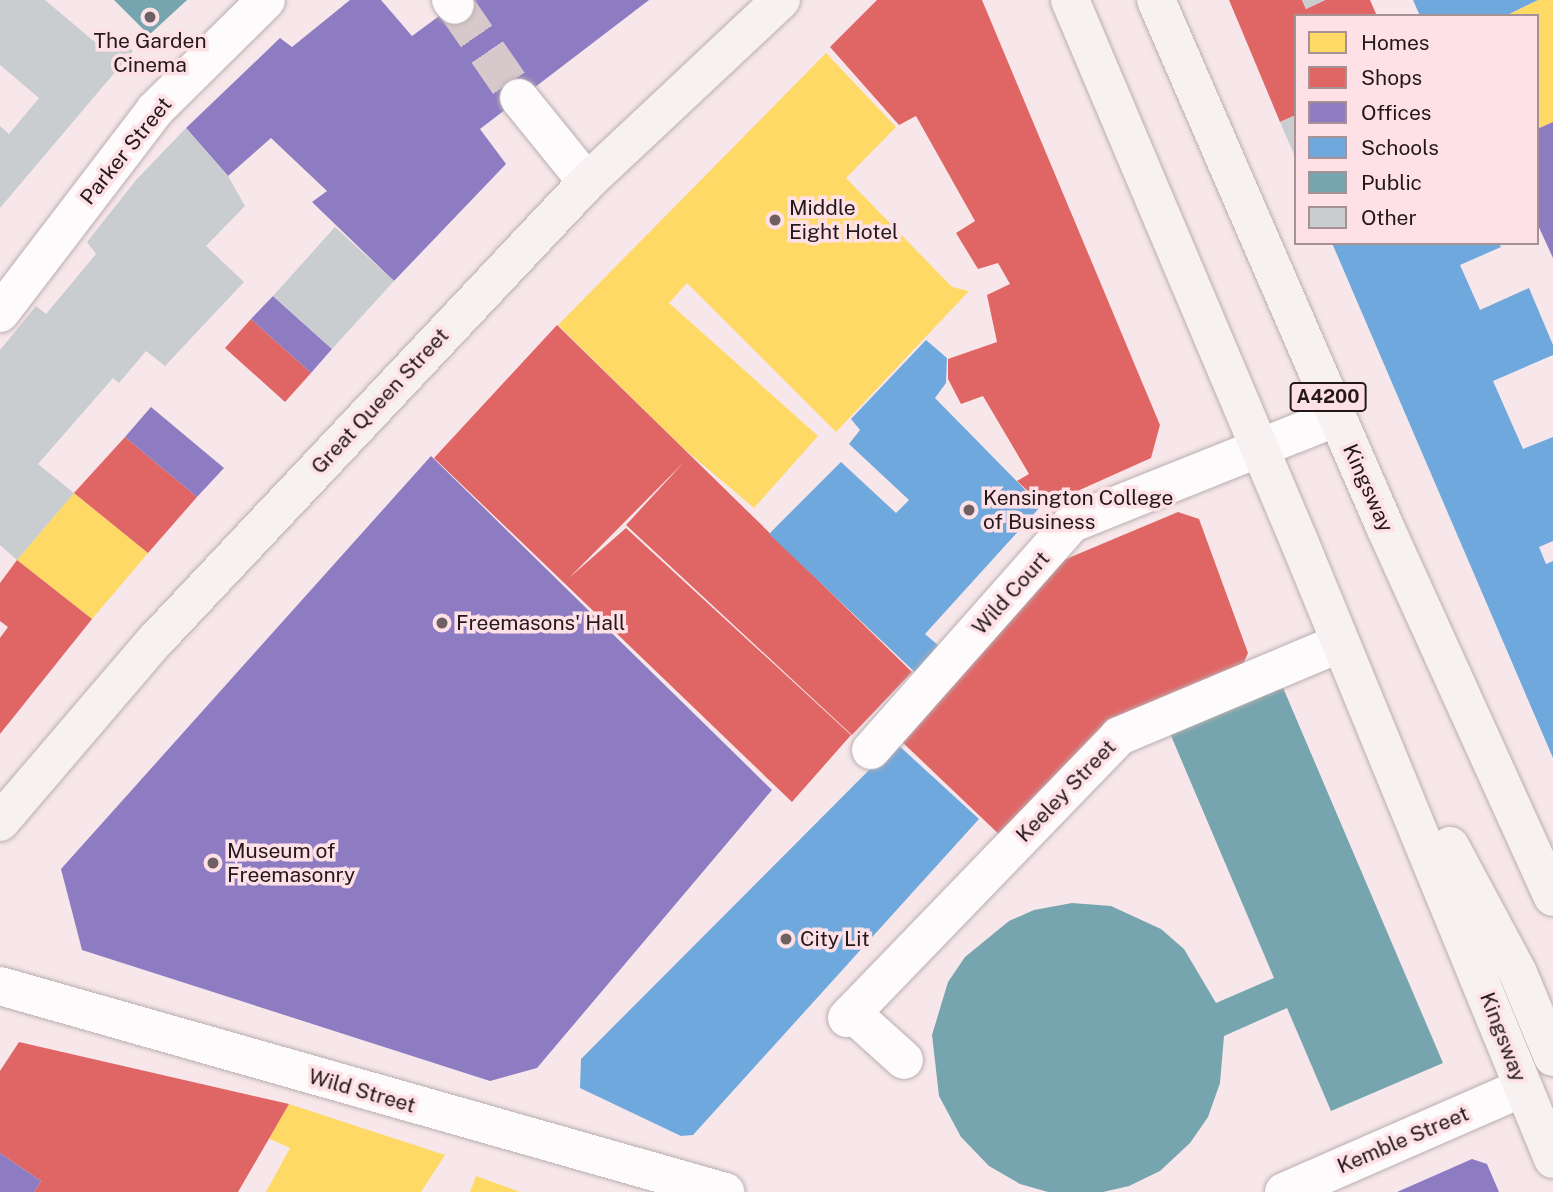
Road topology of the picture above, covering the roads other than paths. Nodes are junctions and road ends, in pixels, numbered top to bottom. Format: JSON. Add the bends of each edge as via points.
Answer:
{"nodes":[{"id":1,"x":265,"y":0,"type":"edge"},
{"id":2,"x":781,"y":0,"type":"edge"},
{"id":3,"x":1070,"y":0,"type":"edge"},
{"id":4,"x":1156,"y":0,"type":"edge"},
{"id":5,"x":519,"y":98,"type":"tunnel mouth"},
{"id":6,"x":587,"y":182,"type":"junction"},
{"id":7,"x":0,"y":313,"type":"edge"},
{"id":8,"x":1337,"y":417,"type":"junction"},
{"id":9,"x":1259,"y":447,"type":"junction"},
{"id":10,"x":1340,"y":643,"type":"junction"},
{"id":11,"x":871,"y":750,"type":"dead end"},
{"id":12,"x":0,"y":822,"type":"edge"},
{"id":13,"x":1551,"y":890,"type":"edge"},
{"id":14,"x":0,"y":986,"type":"edge"},
{"id":15,"x":1553,"y":1058,"type":"edge"},
{"id":16,"x":904,"y":1060,"type":"dead end"},
{"id":17,"x":1522,"y":1088,"type":"junction"},
{"id":18,"x":1553,"y":1159,"type":"edge"},
{"id":19,"x":726,"y":1192,"type":"edge"},
{"id":20,"x":1284,"y":1192,"type":"edge"}],
"edges":[{"from":1,"to":7,"type":"street","name":"Parker Street","via":[[155,110]]},
{"from":2,"to":6,"type":"main road","name":"Great Queen Street"},
{"from":3,"to":9,"type":"main road","name":"Kingsway"},
{"from":4,"to":8,"type":"main road","name":"Kingsway","number":"A4200"},
{"from":5,"to":6,"type":"street"},
{"from":6,"to":12,"type":"main road","name":"Great Queen Street","via":[[172,623]]},
{"from":8,"to":9,"type":"street","name":"Wild Court"},
{"from":8,"to":13,"type":"main road","name":"Kingsway","number":"A4200"},
{"from":9,"to":10,"type":"main road","name":"Kingsway"},
{"from":9,"to":11,"type":"street","name":"Wild Court","via":[[1072,523]]},
{"from":10,"to":15,"type":"main road","name":"Kingsway","via":[[1518,973]]},
{"from":10,"to":16,"type":"street","name":"Keeley Street","via":[[1119,736],[849,1016]]},
{"from":10,"to":17,"type":"main road","name":"Kingsway"},
{"from":14,"to":19,"type":"street","name":"Wild Street"},
{"from":17,"to":18,"type":"main road","name":"Kingsway"},
{"from":17,"to":20,"type":"street","name":"Kemble Street"}]}
